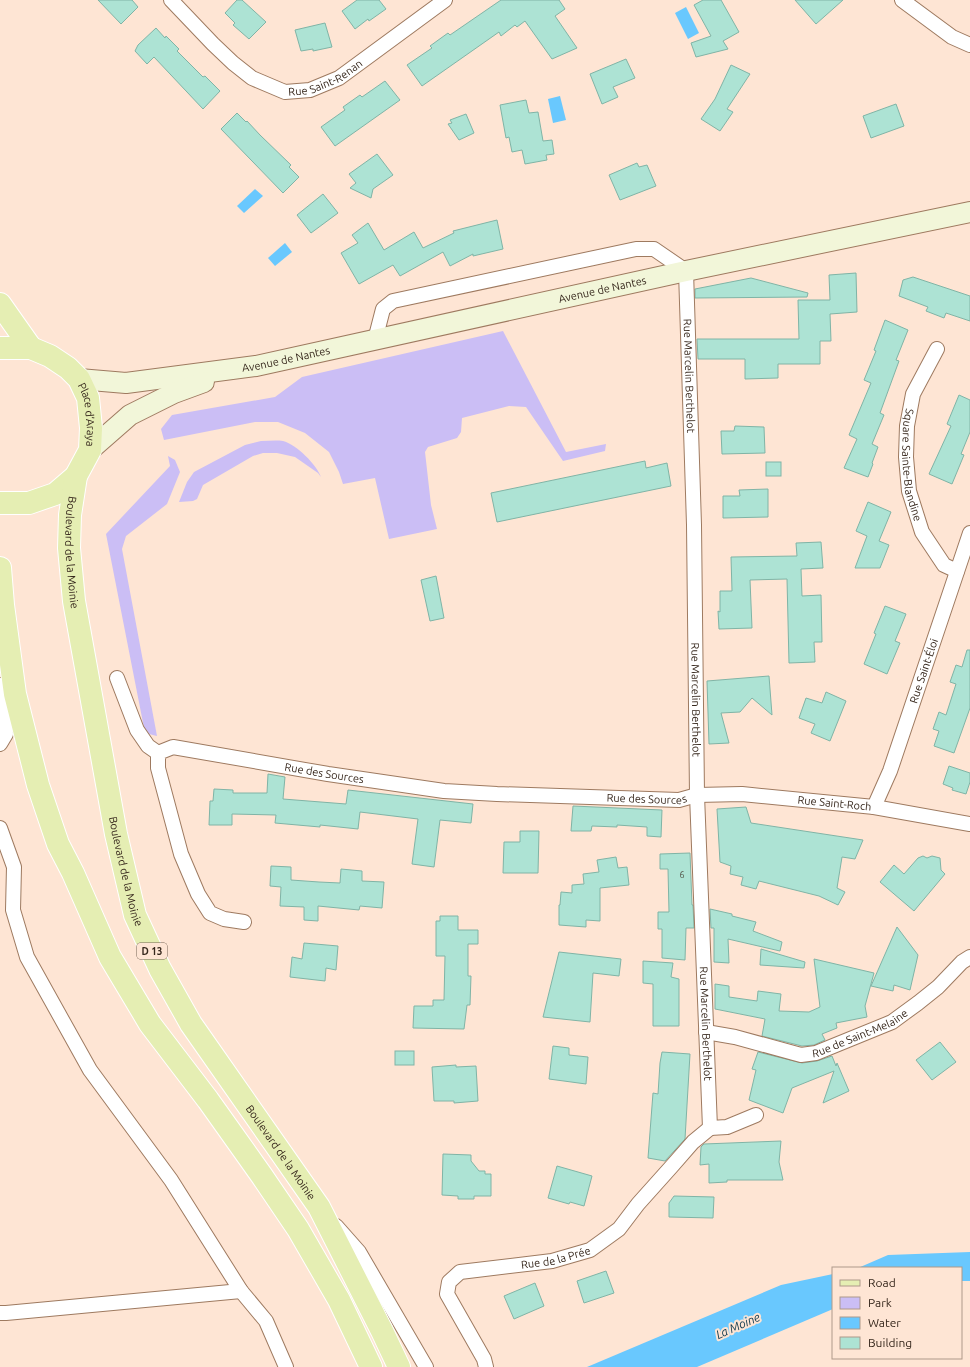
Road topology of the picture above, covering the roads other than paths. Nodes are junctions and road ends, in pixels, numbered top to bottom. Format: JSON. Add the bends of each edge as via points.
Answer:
{"nodes":[{"id":1,"x":171,"y":0,"type":"edge"},
{"id":2,"x":445,"y":0,"type":"edge"},
{"id":3,"x":902,"y":0,"type":"edge"},
{"id":4,"x":970,"y":45,"type":"edge"},
{"id":5,"x":970,"y":212,"type":"edge"},
{"id":6,"x":686,"y":271,"type":"junction"},
{"id":7,"x":0,"y":304,"type":"edge"},
{"id":8,"x":375,"y":340,"type":"junction"},
{"id":9,"x":0,"y":348,"type":"edge"},
{"id":10,"x":31,"y":348,"type":"junction"},
{"id":11,"x":937,"y":348,"type":"dead end"},
{"id":12,"x":236,"y":370,"type":"junction"},
{"id":13,"x":80,"y":379,"type":"junction"},
{"id":14,"x":90,"y":450,"type":"junction"},
{"id":15,"x":76,"y":476,"type":"junction"},
{"id":16,"x":0,"y":503,"type":"edge"},
{"id":17,"x":970,"y":533,"type":"edge"},
{"id":18,"x":0,"y":568,"type":"edge"},
{"id":19,"x":957,"y":571,"type":"junction"},
{"id":20,"x":2,"y":612,"type":"edge"},
{"id":21,"x":117,"y":678,"type":"dead end"},
{"id":22,"x":0,"y":685,"type":"edge"},
{"id":23,"x":0,"y":744,"type":"edge"},
{"id":24,"x":158,"y":753,"type":"junction"},
{"id":25,"x":698,"y":795,"type":"junction"},
{"id":26,"x":874,"y":807,"type":"junction"},
{"id":27,"x":970,"y":824,"type":"edge"},
{"id":28,"x":0,"y":828,"type":"edge"},
{"id":29,"x":244,"y":922,"type":"dead end"},
{"id":30,"x":970,"y":957,"type":"edge"},
{"id":31,"x":706,"y":1032,"type":"junction"},
{"id":32,"x":756,"y":1115,"type":"dead end"},
{"id":33,"x":710,"y":1128,"type":"junction"},
{"id":34,"x":319,"y":1208,"type":"junction"},
{"id":35,"x":241,"y":1291,"type":"junction"},
{"id":36,"x":0,"y":1313,"type":"edge"},
{"id":37,"x":286,"y":1367,"type":"edge"},
{"id":38,"x":371,"y":1367,"type":"edge"},
{"id":39,"x":399,"y":1367,"type":"edge"},
{"id":40,"x":426,"y":1367,"type":"edge"},
{"id":41,"x":486,"y":1367,"type":"edge"}],
"edges":[{"from":1,"to":2,"type":"street","name":"Rue Saint-Renan","via":[[242,71],[285,92],[310,90],[339,78]]},
{"from":3,"to":4,"type":"street","via":[[952,37]]},
{"from":5,"to":6,"type":"main road","name":"Avenue de Nantes"},
{"from":6,"to":8,"type":"main road","name":"Avenue de Nantes"},
{"from":6,"to":8,"type":"street","via":[[654,249],[636,249],[394,301],[383,309]]},
{"from":6,"to":25,"type":"street","name":"Rue Marcelin Berthelot"},
{"from":7,"to":10,"type":"main road"},
{"from":8,"to":12,"type":"main road","name":"Avenue de Nantes"},
{"from":9,"to":10,"type":"main road","name":"Place d’Araya"},
{"from":10,"to":13,"type":"main road","name":"Place d’Araya","via":[[50,356]]},
{"from":11,"to":19,"type":"street","name":"Square Sainte-Blandine","via":[[913,394],[906,426],[909,491],[922,532],[944,565]]},
{"from":12,"to":13,"type":"main road","name":"Avenue de Nantes","via":[[126,383]]},
{"from":12,"to":14,"type":"main road","name":"Avenue de Nantes","via":[[174,393],[130,415]]},
{"from":13,"to":14,"type":"main road","name":"Place d’Araya","via":[[88,398]]},
{"from":14,"to":15,"type":"main road","name":"Place d’Araya"},
{"from":15,"to":16,"type":"main road","name":"Place d’Araya","via":[[55,494],[29,503]]},
{"from":15,"to":34,"type":"main road","name":"Boulevard de la Moinie","number":"D 13","via":[[70,514],[69,548],[74,601],[116,834],[135,915],[160,969],[192,1024]]},
{"from":17,"to":19,"type":"street","name":"Rue Saint-Éloi"},
{"from":18,"to":20,"type":"main road"},
{"from":19,"to":26,"type":"street","name":"Rue Saint-Éloi","via":[[890,771]]},
{"from":20,"to":38,"type":"main road","via":[[14,694],[38,785],[58,844],[110,957],[150,1024],[213,1106],[298,1229],[339,1300]]},
{"from":21,"to":24,"type":"street","via":[[137,730],[148,746]]},
{"from":22,"to":23,"type":"street","via":[[6,734]]},
{"from":24,"to":25,"type":"street","name":"Rue des Sources","via":[[173,747],[444,791],[679,800]]},
{"from":24,"to":29,"type":"street","via":[[158,768],[181,854],[198,894],[210,913],[224,919]]},
{"from":25,"to":26,"type":"street","name":"Rue Saint-Roch","via":[[742,794]]},
{"from":25,"to":31,"type":"street","name":"Rue Marcelin Berthelot"},
{"from":26,"to":27,"type":"street","name":"Rue Saint-Roch"},
{"from":28,"to":35,"type":"street","via":[[14,867],[13,910],[27,957],[90,1070],[171,1180]]},
{"from":30,"to":31,"type":"street","name":"Rue de Saint-Melaine","via":[[938,987],[892,1022],[816,1053],[801,1055]]},
{"from":31,"to":33,"type":"street","name":"Rue Marcelin Berthelot"},
{"from":32,"to":33,"type":"street","via":[[727,1127]]},
{"from":33,"to":41,"type":"street","name":"Rue de la Prée","via":[[693,1142],[619,1228],[590,1250],[552,1261],[460,1272],[449,1282],[447,1294],[484,1359]]},
{"from":34,"to":39,"type":"main road","name":"Boulevard de la Moinie","number":"D 13"},
{"from":34,"to":40,"type":"street","via":[[359,1252]]},
{"from":35,"to":36,"type":"street"},
{"from":35,"to":37,"type":"street","via":[[266,1321]]}]}
